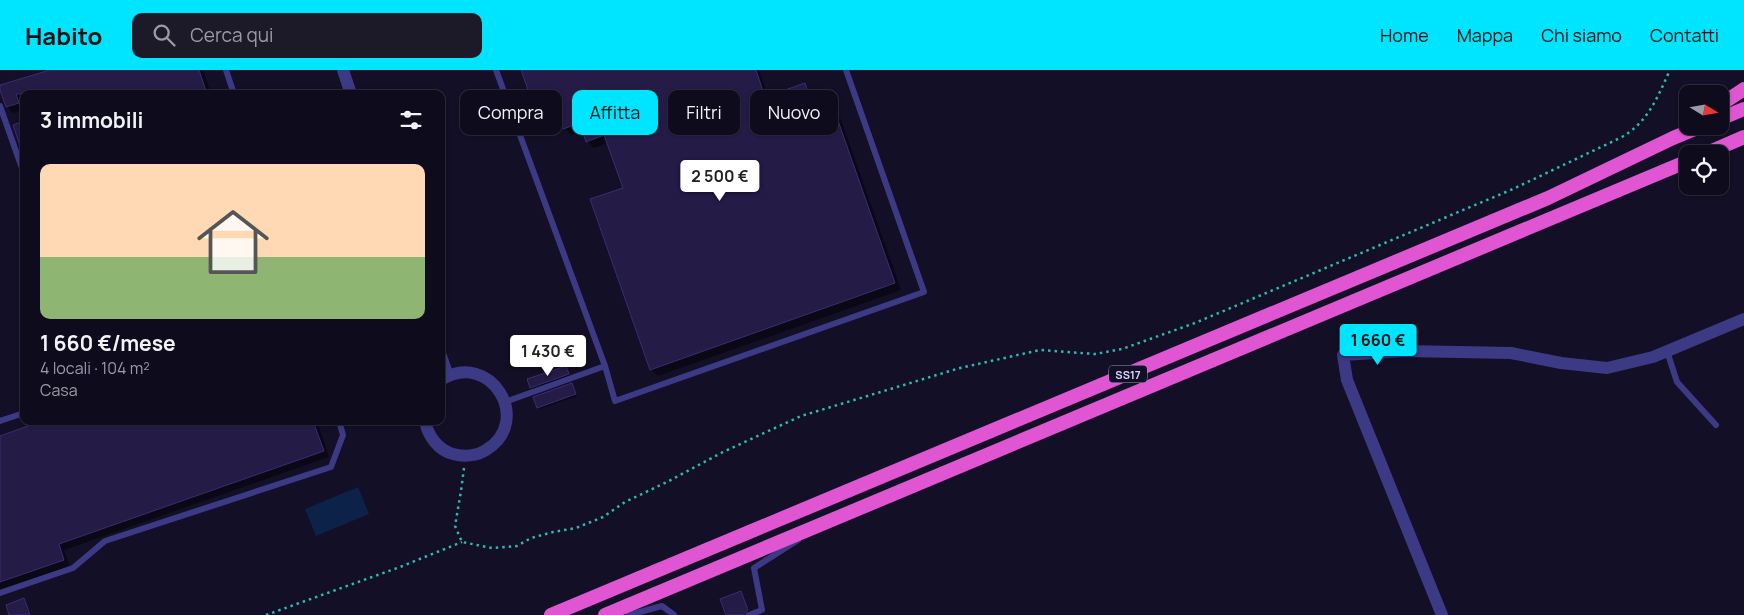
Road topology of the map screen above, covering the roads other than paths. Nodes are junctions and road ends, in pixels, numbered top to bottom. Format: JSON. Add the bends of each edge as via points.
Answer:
{"nodes":[{"id":1,"x":226,"y":70,"type":"edge"},
{"id":2,"x":343,"y":70,"type":"edge"},
{"id":3,"x":496,"y":70,"type":"edge"},
{"id":4,"x":846,"y":70,"type":"edge"},
{"id":5,"x":1744,"y":89,"type":"edge"},
{"id":6,"x":233,"y":90,"type":"edge"},
{"id":7,"x":350,"y":90,"type":"edge"},
{"id":8,"x":1729,"y":100,"type":"edge"},
{"id":9,"x":0,"y":106,"type":"edge"},
{"id":10,"x":1744,"y":109,"type":"edge"},
{"id":11,"x":1729,"y":115,"type":"edge"},
{"id":12,"x":1679,"y":134,"type":"edge"},
{"id":13,"x":1680,"y":135,"type":"edge"},
{"id":14,"x":1744,"y":137,"type":"edge"},
{"id":15,"x":1673,"y":138,"type":"junction"},
{"id":16,"x":1744,"y":142,"type":"edge"},
{"id":17,"x":1726,"y":145,"type":"edge"},
{"id":18,"x":1729,"y":147,"type":"edge"},
{"id":19,"x":20,"y":163,"type":"edge"},
{"id":20,"x":1679,"y":165,"type":"edge"},
{"id":21,"x":1744,"y":318,"type":"edge"},
{"id":22,"x":1667,"y":351,"type":"junction"},
{"id":23,"x":605,"y":366,"type":"junction"},
{"id":24,"x":445,"y":378,"type":"edge"},
{"id":25,"x":505,"y":402,"type":"junction"},
{"id":26,"x":20,"y":414,"type":"edge"},
{"id":27,"x":0,"y":421,"type":"edge"},
{"id":28,"x":339,"y":425,"type":"edge"},
{"id":29,"x":426,"y":425,"type":"edge"},
{"id":30,"x":1716,"y":425,"type":"dead end"},
{"id":31,"x":825,"y":523,"type":"junction"},
{"id":32,"x":0,"y":593,"type":"edge"},
{"id":33,"x":764,"y":612,"type":"edge"},
{"id":34,"x":551,"y":615,"type":"edge"},
{"id":35,"x":606,"y":615,"type":"edge"},
{"id":36,"x":629,"y":615,"type":"edge"},
{"id":37,"x":674,"y":615,"type":"edge"},
{"id":38,"x":749,"y":615,"type":"edge"},
{"id":39,"x":1442,"y":615,"type":"edge"}],
"edges":[{"from":1,"to":6,"type":"lane"},
{"from":2,"to":7,"type":"street"},
{"from":3,"to":23,"type":"lane"},
{"from":4,"to":23,"type":"lane","via":[[924,292],[615,401]]},
{"from":5,"to":8,"type":"highway"},
{"from":9,"to":19,"type":"lane"},
{"from":10,"to":11,"type":"highway"},
{"from":12,"to":15,"type":"highway"},
{"from":13,"to":15,"type":"highway","number":"SS17"},
{"from":14,"to":17,"type":"highway"},
{"from":15,"to":34,"type":"highway","number":"SS17","via":[[1548,198]]},
{"from":16,"to":18,"type":"highway"},
{"from":20,"to":31,"type":"highway","number":"SS17"},
{"from":21,"to":22,"type":"street"},
{"from":22,"to":30,"type":"lane","via":[[1677,382]]},
{"from":22,"to":39,"type":"street","via":[[1608,368],[1511,353],[1405,351],[1342,355],[1347,380]]},
{"from":23,"to":25,"type":"lane"},
{"from":24,"to":25,"type":"street","via":[[468,372],[482,376],[495,384]]},
{"from":25,"to":29,"type":"street","via":[[506,421],[499,439],[484,452],[465,456],[452,454],[432,440]]},
{"from":26,"to":27,"type":"lane"},
{"from":28,"to":32,"type":"lane","via":[[343,435],[331,467],[105,541],[73,568]]},
{"from":31,"to":33,"type":"lane","via":[[754,568]]},
{"from":31,"to":35,"type":"highway","number":"SS17"},
{"from":33,"to":38,"type":"lane"},
{"from":36,"to":37,"type":"lane","via":[[662,606]]}]}
